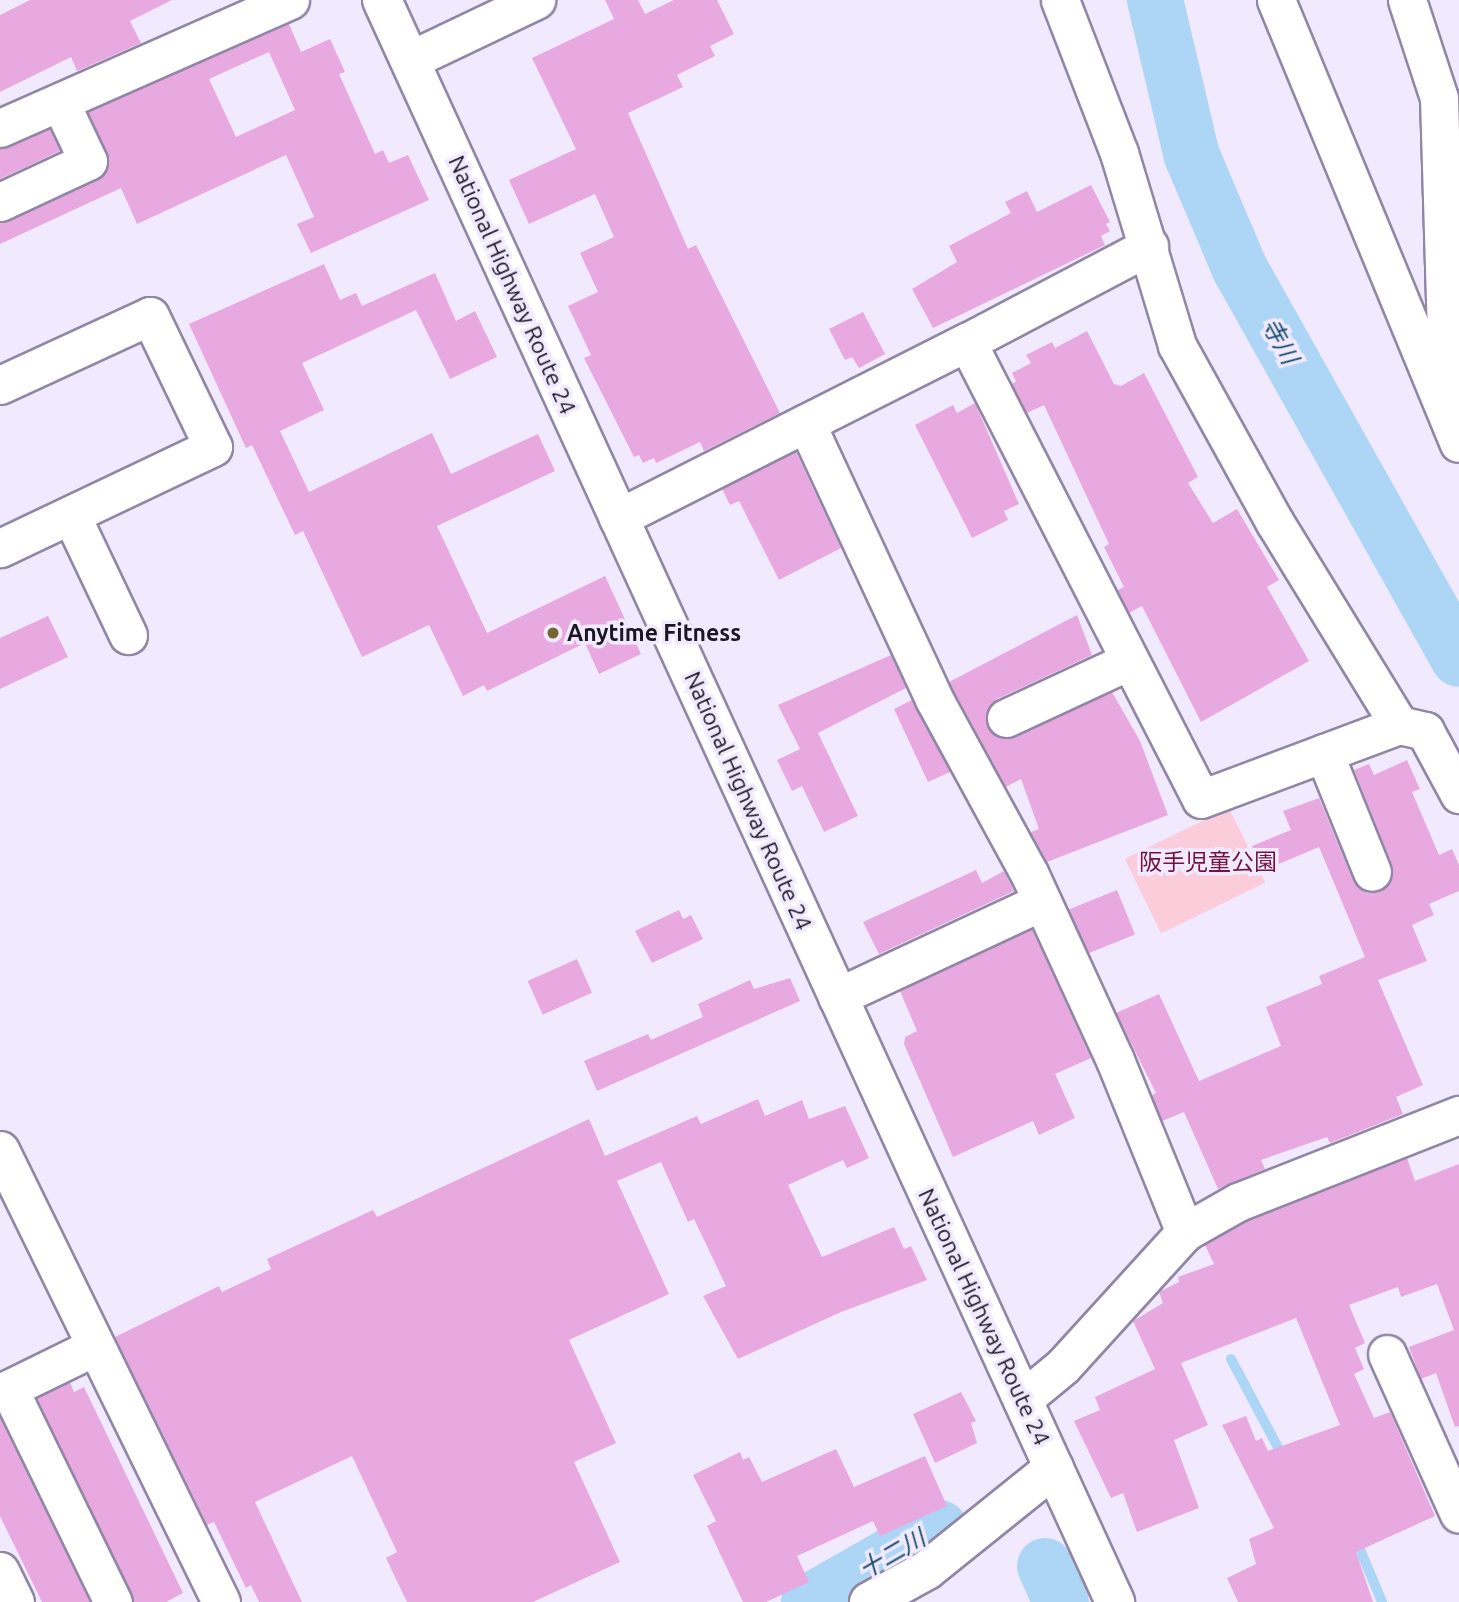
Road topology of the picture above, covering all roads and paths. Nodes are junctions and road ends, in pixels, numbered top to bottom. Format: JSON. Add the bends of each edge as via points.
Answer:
{"nodes":[{"id":1,"x":290,"y":0,"type":"edge"},
{"id":2,"x":382,"y":0,"type":"edge"},
{"id":3,"x":536,"y":0,"type":"edge"},
{"id":4,"x":1060,"y":0,"type":"edge"},
{"id":5,"x":1276,"y":0,"type":"edge"},
{"id":6,"x":1407,"y":0,"type":"edge"},
{"id":7,"x":410,"y":60,"type":"junction"},
{"id":8,"x":1439,"y":99,"type":"junction"},
{"id":9,"x":60,"y":102,"type":"junction"},
{"id":10,"x":0,"y":128,"type":"edge"},
{"id":11,"x":1459,"y":130,"type":"edge"},
{"id":12,"x":0,"y":202,"type":"edge"},
{"id":13,"x":1149,"y":246,"type":"junction"},
{"id":14,"x":967,"y":342,"type":"junction"},
{"id":15,"x":0,"y":385,"type":"edge"},
{"id":16,"x":806,"y":423,"type":"junction"},
{"id":17,"x":1454,"y":431,"type":"edge"},
{"id":18,"x":71,"y":515,"type":"junction"},
{"id":19,"x":618,"y":518,"type":"junction"},
{"id":20,"x":0,"y":548,"type":"edge"},
{"id":21,"x":128,"y":635,"type":"dead end"},
{"id":22,"x":1129,"y":660,"type":"junction"},
{"id":23,"x":1006,"y":718,"type":"dead end"},
{"id":24,"x":1399,"y":725,"type":"junction"},
{"id":25,"x":1324,"y":754,"type":"junction"},
{"id":26,"x":1459,"y":793,"type":"edge"},
{"id":27,"x":1373,"y":872,"type":"dead end"},
{"id":28,"x":1041,"y":902,"type":"junction"},
{"id":29,"x":837,"y":997,"type":"junction"},
{"id":30,"x":1459,"y":1115,"type":"edge"},
{"id":31,"x":0,"y":1150,"type":"edge"},
{"id":32,"x":1185,"y":1232,"type":"junction"},
{"id":33,"x":94,"y":1347,"type":"junction"},
{"id":34,"x":1387,"y":1354,"type":"dead end"},
{"id":35,"x":4,"y":1391,"type":"edge"},
{"id":36,"x":1022,"y":1400,"type":"junction"},
{"id":37,"x":1054,"y":1468,"type":"junction"},
{"id":38,"x":1459,"y":1514,"type":"edge"},
{"id":39,"x":0,"y":1571,"type":"edge"},
{"id":40,"x":15,"y":1602,"type":"edge"},
{"id":41,"x":113,"y":1602,"type":"edge"},
{"id":42,"x":220,"y":1602,"type":"edge"},
{"id":43,"x":869,"y":1602,"type":"edge"},
{"id":44,"x":1115,"y":1602,"type":"edge"}],
"edges":[{"from":1,"to":9,"type":"street"},
{"from":2,"to":7,"type":"main road","name":"National Highway Route 24"},
{"from":3,"to":7,"type":"street"},
{"from":4,"to":13,"type":"street"},
{"from":5,"to":17,"type":"street"},
{"from":6,"to":8,"type":"street"},
{"from":7,"to":19,"type":"main road","name":"National Highway Route 24"},
{"from":8,"to":11,"type":"street"},
{"from":8,"to":17,"type":"street"},
{"from":9,"to":10,"type":"street"},
{"from":9,"to":12,"type":"street","via":[[88,161]]},
{"from":13,"to":14,"type":"street"},
{"from":13,"to":24,"type":"street","via":[[1177,345],[1274,521]]},
{"from":14,"to":16,"type":"street"},
{"from":14,"to":22,"type":"street"},
{"from":15,"to":18,"type":"street","via":[[150,316],[213,447]]},
{"from":16,"to":19,"type":"street"},
{"from":16,"to":28,"type":"street","via":[[934,699]]},
{"from":18,"to":20,"type":"street"},
{"from":18,"to":21,"type":"street"},
{"from":19,"to":29,"type":"main road","name":"National Highway Route 24"},
{"from":22,"to":23,"type":"street"},
{"from":22,"to":25,"type":"street","via":[[1201,799]]},
{"from":24,"to":25,"type":"street"},
{"from":24,"to":26,"type":"street","via":[[1425,731]]},
{"from":25,"to":27,"type":"street"},
{"from":28,"to":29,"type":"street"},
{"from":28,"to":32,"type":"street","via":[[1115,1060]]},
{"from":29,"to":36,"type":"main road","name":"National Highway Route 24"},
{"from":30,"to":32,"type":"street","via":[[1237,1202]]},
{"from":31,"to":33,"type":"street"},
{"from":32,"to":36,"type":"street","via":[[1063,1366]]},
{"from":33,"to":35,"type":"street"},
{"from":33,"to":42,"type":"street"},
{"from":34,"to":38,"type":"street"},
{"from":35,"to":41,"type":"street"},
{"from":36,"to":37,"type":"main road","name":"National Highway Route 24"},
{"from":37,"to":43,"type":"main road","via":[[927,1570]]},
{"from":37,"to":44,"type":"main road","name":"National Highway Route 24"},
{"from":39,"to":40,"type":"street"}]}
